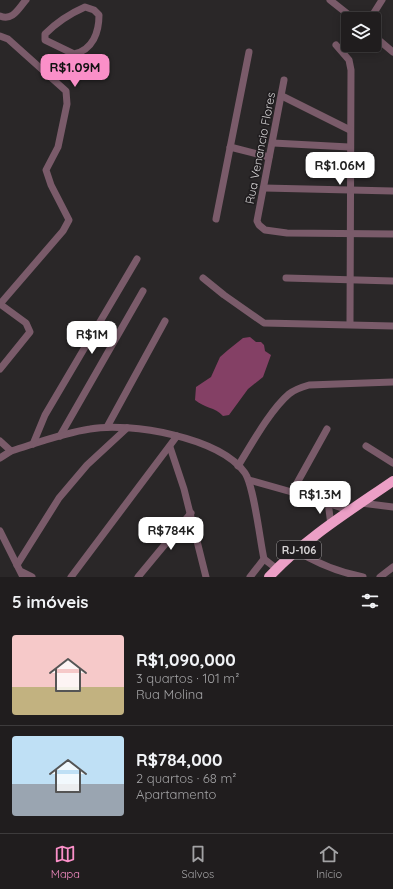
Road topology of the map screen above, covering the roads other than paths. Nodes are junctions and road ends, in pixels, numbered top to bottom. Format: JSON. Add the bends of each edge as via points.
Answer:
{"nodes":[{"id":1,"x":26,"y":0,"type":"edge"},
{"id":2,"x":330,"y":0,"type":"edge"},
{"id":3,"x":382,"y":0,"type":"edge"},
{"id":4,"x":86,"y":4,"type":"edge"},
{"id":5,"x":345,"y":12,"type":"edge"},
{"id":6,"x":374,"y":12,"type":"edge"},
{"id":7,"x":0,"y":16,"type":"edge"},
{"id":8,"x":0,"y":36,"type":"edge"},
{"id":9,"x":381,"y":42,"type":"edge"},
{"id":10,"x":336,"y":45,"type":"dead end"},
{"id":11,"x":249,"y":52,"type":"dead end"},
{"id":12,"x":393,"y":52,"type":"edge"},
{"id":13,"x":284,"y":80,"type":"dead end"},
{"id":14,"x":282,"y":96,"type":"junction"},
{"id":15,"x":350,"y":130,"type":"junction"},
{"id":16,"x":273,"y":143,"type":"junction"},
{"id":17,"x":230,"y":147,"type":"junction"},
{"id":18,"x":349,"y":147,"type":"junction"},
{"id":19,"x":269,"y":157,"type":"junction"},
{"id":20,"x":264,"y":188,"type":"junction"},
{"id":21,"x":350,"y":190,"type":"junction"},
{"id":22,"x":393,"y":191,"type":"edge"},
{"id":23,"x":216,"y":219,"type":"dead end"},
{"id":24,"x":350,"y":234,"type":"junction"},
{"id":25,"x":393,"y":234,"type":"edge"},
{"id":26,"x":137,"y":259,"type":"dead end"},
{"id":27,"x":202,"y":278,"type":"dead end"},
{"id":28,"x":286,"y":278,"type":"dead end"},
{"id":29,"x":351,"y":280,"type":"junction"},
{"id":30,"x":393,"y":281,"type":"edge"},
{"id":31,"x":143,"y":291,"type":"dead end"},
{"id":32,"x":0,"y":304,"type":"edge"},
{"id":33,"x":165,"y":321,"type":"dead end"},
{"id":34,"x":350,"y":324,"type":"junction"},
{"id":35,"x":393,"y":326,"type":"edge"},
{"id":36,"x":0,"y":369,"type":"edge"},
{"id":37,"x":393,"y":382,"type":"edge"},
{"id":38,"x":107,"y":427,"type":"junction"},
{"id":39,"x":127,"y":428,"type":"junction"},
{"id":40,"x":327,"y":429,"type":"dead end"},
{"id":41,"x":60,"y":436,"type":"junction"},
{"id":42,"x":176,"y":436,"type":"junction"},
{"id":43,"x":0,"y":441,"type":"edge"},
{"id":44,"x":33,"y":444,"type":"junction"},
{"id":45,"x":366,"y":446,"type":"dead end"},
{"id":46,"x":170,"y":447,"type":"junction"},
{"id":47,"x":11,"y":451,"type":"junction"},
{"id":48,"x":0,"y":458,"type":"edge"},
{"id":49,"x":393,"y":463,"type":"edge"},
{"id":50,"x":238,"y":466,"type":"junction"},
{"id":51,"x":248,"y":480,"type":"junction"},
{"id":52,"x":392,"y":481,"type":"edge"},
{"id":53,"x":292,"y":492,"type":"junction"},
{"id":54,"x":328,"y":502,"type":"junction"},
{"id":55,"x":361,"y":502,"type":"junction"},
{"id":56,"x":393,"y":506,"type":"edge"},
{"id":57,"x":351,"y":510,"type":"junction"},
{"id":58,"x":191,"y":513,"type":"junction"},
{"id":59,"x":331,"y":524,"type":"junction"},
{"id":60,"x":0,"y":531,"type":"edge"},
{"id":61,"x":297,"y":551,"type":"junction"},
{"id":62,"x":264,"y":559,"type":"junction"},
{"id":63,"x":17,"y":565,"type":"junction"},
{"id":64,"x":393,"y":567,"type":"edge"},
{"id":65,"x":277,"y":569,"type":"junction"},
{"id":66,"x":336,"y":574,"type":"edge"},
{"id":67,"x":23,"y":575,"type":"edge"},
{"id":68,"x":32,"y":577,"type":"edge"},
{"id":69,"x":71,"y":577,"type":"edge"},
{"id":70,"x":138,"y":577,"type":"edge"},
{"id":71,"x":206,"y":577,"type":"edge"},
{"id":72,"x":250,"y":577,"type":"edge"},
{"id":73,"x":269,"y":577,"type":"edge"},
{"id":74,"x":363,"y":577,"type":"edge"},
{"id":75,"x":380,"y":577,"type":"edge"}],
"edges":[{"from":1,"to":7,"type":"street","via":[[12,16]]},
{"from":2,"to":5,"type":"street"},
{"from":3,"to":6,"type":"street"},
{"from":4,"to":4,"type":"street","via":[[53,26],[45,34],[45,40],[74,54],[88,47],[94,40],[99,15]]},
{"from":8,"to":32,"type":"street","via":[[8,39],[68,95],[58,147],[46,170],[69,222]]},
{"from":9,"to":12,"type":"street"},
{"from":10,"to":15,"type":"street","via":[[349,60],[351,70]]},
{"from":11,"to":17,"type":"street"},
{"from":13,"to":14,"type":"street","name":"Rua Venancio Flores"},
{"from":14,"to":15,"type":"street"},
{"from":14,"to":16,"type":"street","name":"Rua Venancio Flores"},
{"from":15,"to":18,"type":"street"},
{"from":16,"to":18,"type":"street"},
{"from":16,"to":19,"type":"street","name":"Rua Venancio Flores"},
{"from":17,"to":19,"type":"street"},
{"from":17,"to":23,"type":"street"},
{"from":18,"to":21,"type":"street"},
{"from":19,"to":20,"type":"street","name":"Rua Venancio Flores"},
{"from":20,"to":21,"type":"street"},
{"from":20,"to":24,"type":"street","name":"Rua Venancio Flores","via":[[257,221],[265,230],[287,234]]},
{"from":21,"to":22,"type":"street"},
{"from":21,"to":24,"type":"street"},
{"from":24,"to":25,"type":"street"},
{"from":24,"to":29,"type":"street"},
{"from":26,"to":44,"type":"street","via":[[45,415]]},
{"from":27,"to":34,"type":"street","via":[[264,323]]},
{"from":28,"to":29,"type":"street"},
{"from":29,"to":30,"type":"street"},
{"from":29,"to":34,"type":"street"},
{"from":31,"to":41,"type":"street"},
{"from":32,"to":36,"type":"street","via":[[26,323],[30,332]]},
{"from":33,"to":38,"type":"street"},
{"from":34,"to":35,"type":"street"},
{"from":37,"to":50,"type":"street","via":[[309,385],[298,389],[289,394],[278,406]]},
{"from":38,"to":39,"type":"street"},
{"from":38,"to":41,"type":"street","via":[[90,428]]},
{"from":39,"to":42,"type":"street"},
{"from":39,"to":63,"type":"street","via":[[87,465],[59,498]]},
{"from":40,"to":53,"type":"street"},
{"from":41,"to":44,"type":"street"},
{"from":42,"to":46,"type":"street"},
{"from":42,"to":50,"type":"street","via":[[218,451]]},
{"from":43,"to":47,"type":"street"},
{"from":44,"to":47,"type":"street"},
{"from":45,"to":49,"type":"street"},
{"from":46,"to":58,"type":"street"},
{"from":46,"to":69,"type":"street"},
{"from":47,"to":48,"type":"street"},
{"from":50,"to":51,"type":"street"},
{"from":51,"to":53,"type":"street"},
{"from":51,"to":62,"type":"street"},
{"from":52,"to":55,"type":"highway","number":"RJ-106"},
{"from":53,"to":54,"type":"street"},
{"from":54,"to":57,"type":"street"},
{"from":54,"to":59,"type":"street"},
{"from":55,"to":56,"type":"street"},
{"from":55,"to":57,"type":"highway","number":"RJ-106"},
{"from":57,"to":59,"type":"highway","number":"RJ-106"},
{"from":58,"to":70,"type":"street"},
{"from":58,"to":71,"type":"street"},
{"from":59,"to":61,"type":"highway","number":"RJ-106"},
{"from":60,"to":63,"type":"street"},
{"from":61,"to":65,"type":"highway","number":"RJ-106"},
{"from":61,"to":66,"type":"street"},
{"from":62,"to":65,"type":"street"},
{"from":62,"to":72,"type":"street"},
{"from":63,"to":67,"type":"street"},
{"from":64,"to":75,"type":"street"},
{"from":65,"to":73,"type":"highway","number":"RJ-106"},
{"from":66,"to":74,"type":"street"},
{"from":67,"to":68,"type":"street"}]}
